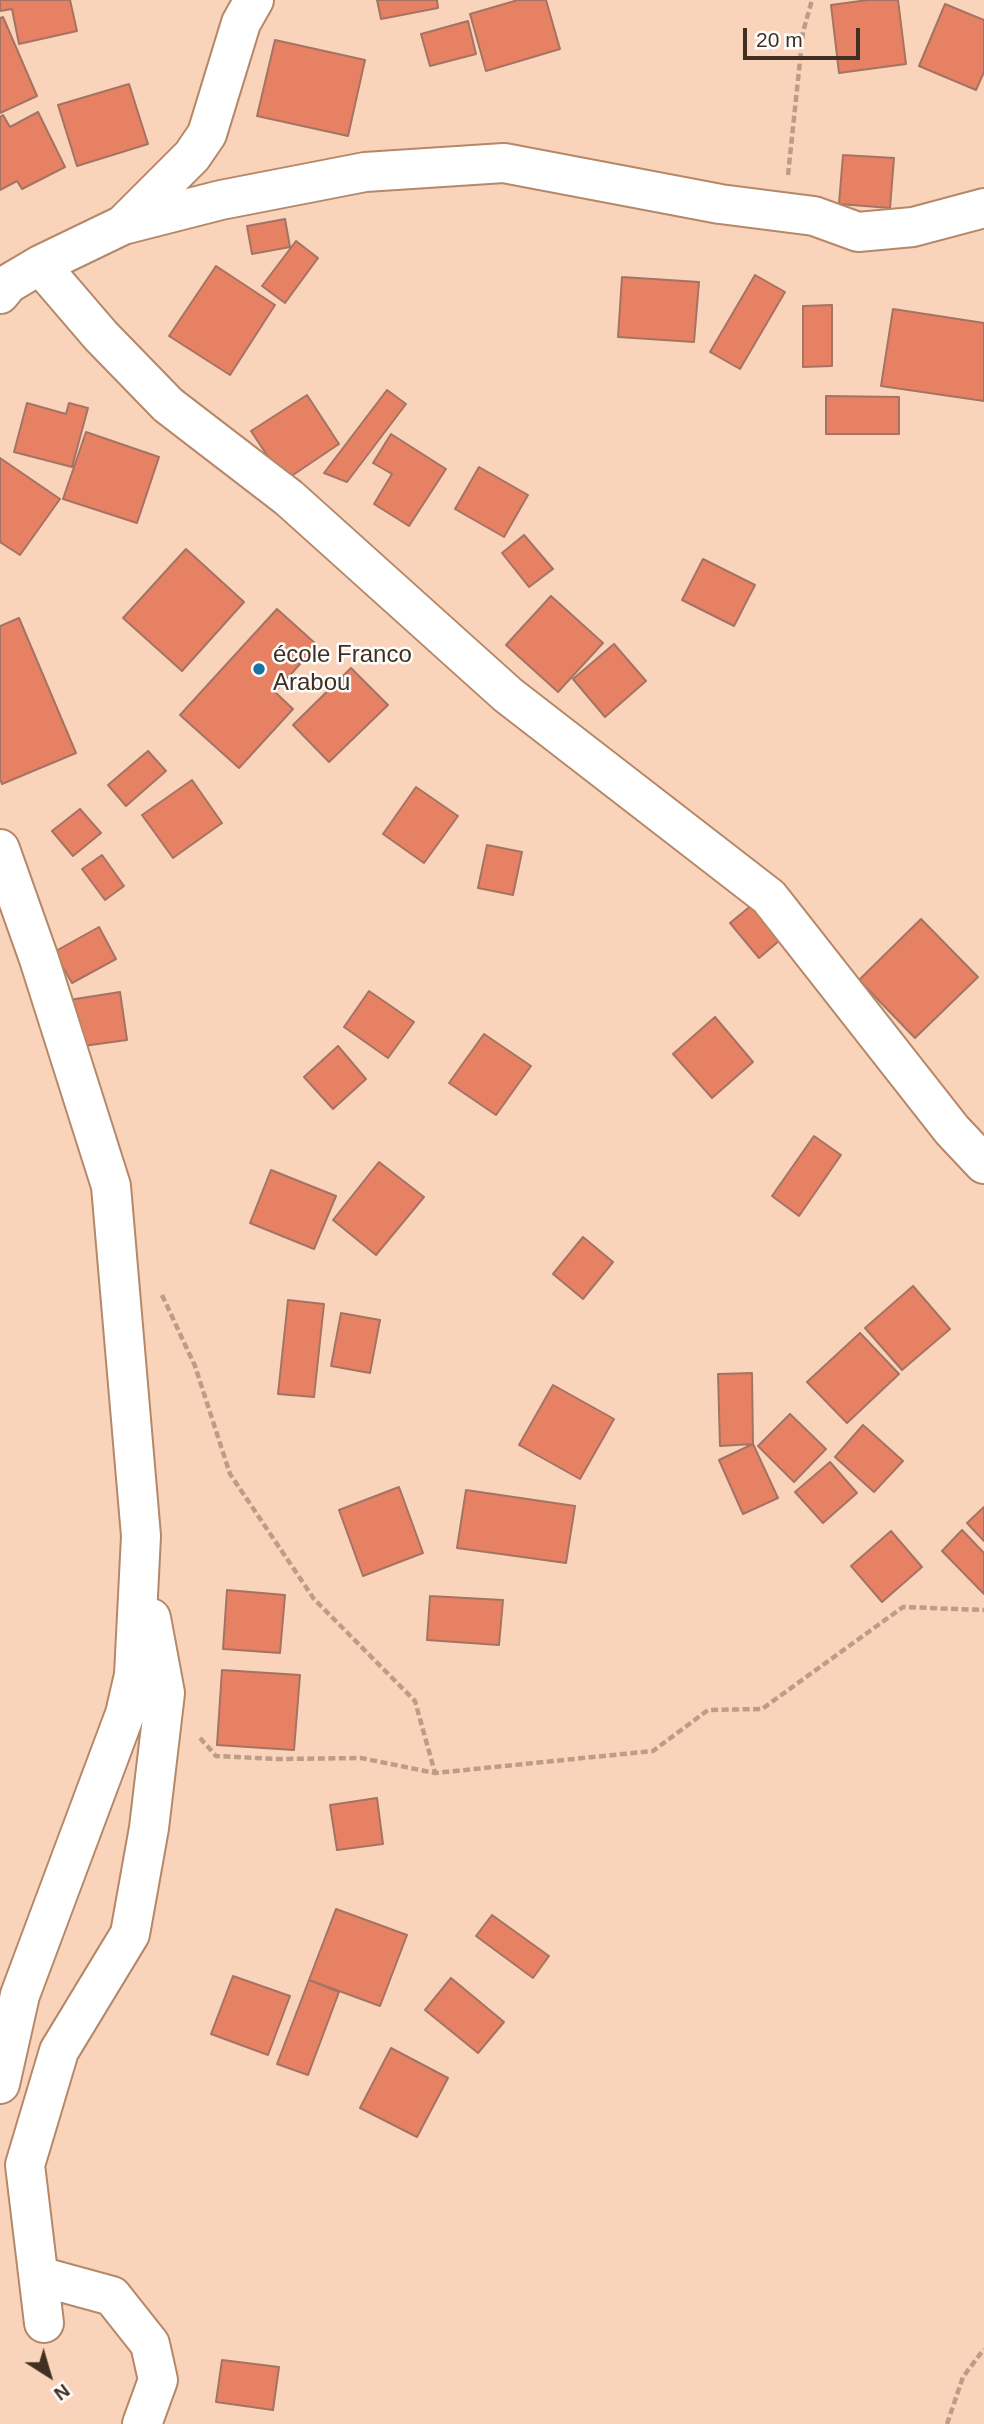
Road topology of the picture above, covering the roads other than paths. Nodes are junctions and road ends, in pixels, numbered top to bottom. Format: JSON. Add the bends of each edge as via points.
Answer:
{"nodes":[{"id":1,"x":254,"y":0,"type":"edge"},
{"id":2,"x":984,"y":208,"type":"edge"},
{"id":3,"x":123,"y":225,"type":"junction"},
{"id":4,"x":12,"y":279,"type":"edge"},
{"id":5,"x":0,"y":849,"type":"edge"},
{"id":6,"x":984,"y":1164,"type":"edge"},
{"id":7,"x":139,"y":1554,"type":"junction"},
{"id":8,"x":0,"y":2084,"type":"edge"},
{"id":9,"x":39,"y":2276,"type":"junction"},
{"id":10,"x":44,"y":2323,"type":"dead end"},
{"id":11,"x":142,"y":2424,"type":"edge"}],
"edges":[{"from":1,"to":3,"type":"street","via":[[241,23],[207,134],[192,156]]},
{"from":2,"to":3,"type":"street","via":[[913,227],[858,232],[814,216],[720,204],[503,163],[365,172]]},
{"from":3,"to":4,"type":"street"},
{"from":4,"to":6,"type":"street","via":[[101,336],[168,405],[289,498],[508,695],[769,897],[952,1130]]},
{"from":5,"to":7,"type":"street","via":[[111,1186]]},
{"from":7,"to":8,"type":"street","via":[[134,1675],[125,1714],[20,1995]]},
{"from":7,"to":9,"type":"street","via":[[166,1693],[149,1828],[130,1934],[59,2051],[25,2165]]},
{"from":9,"to":10,"type":"street"},
{"from":9,"to":11,"type":"street","via":[[112,2296],[149,2344],[159,2380]]}]}
